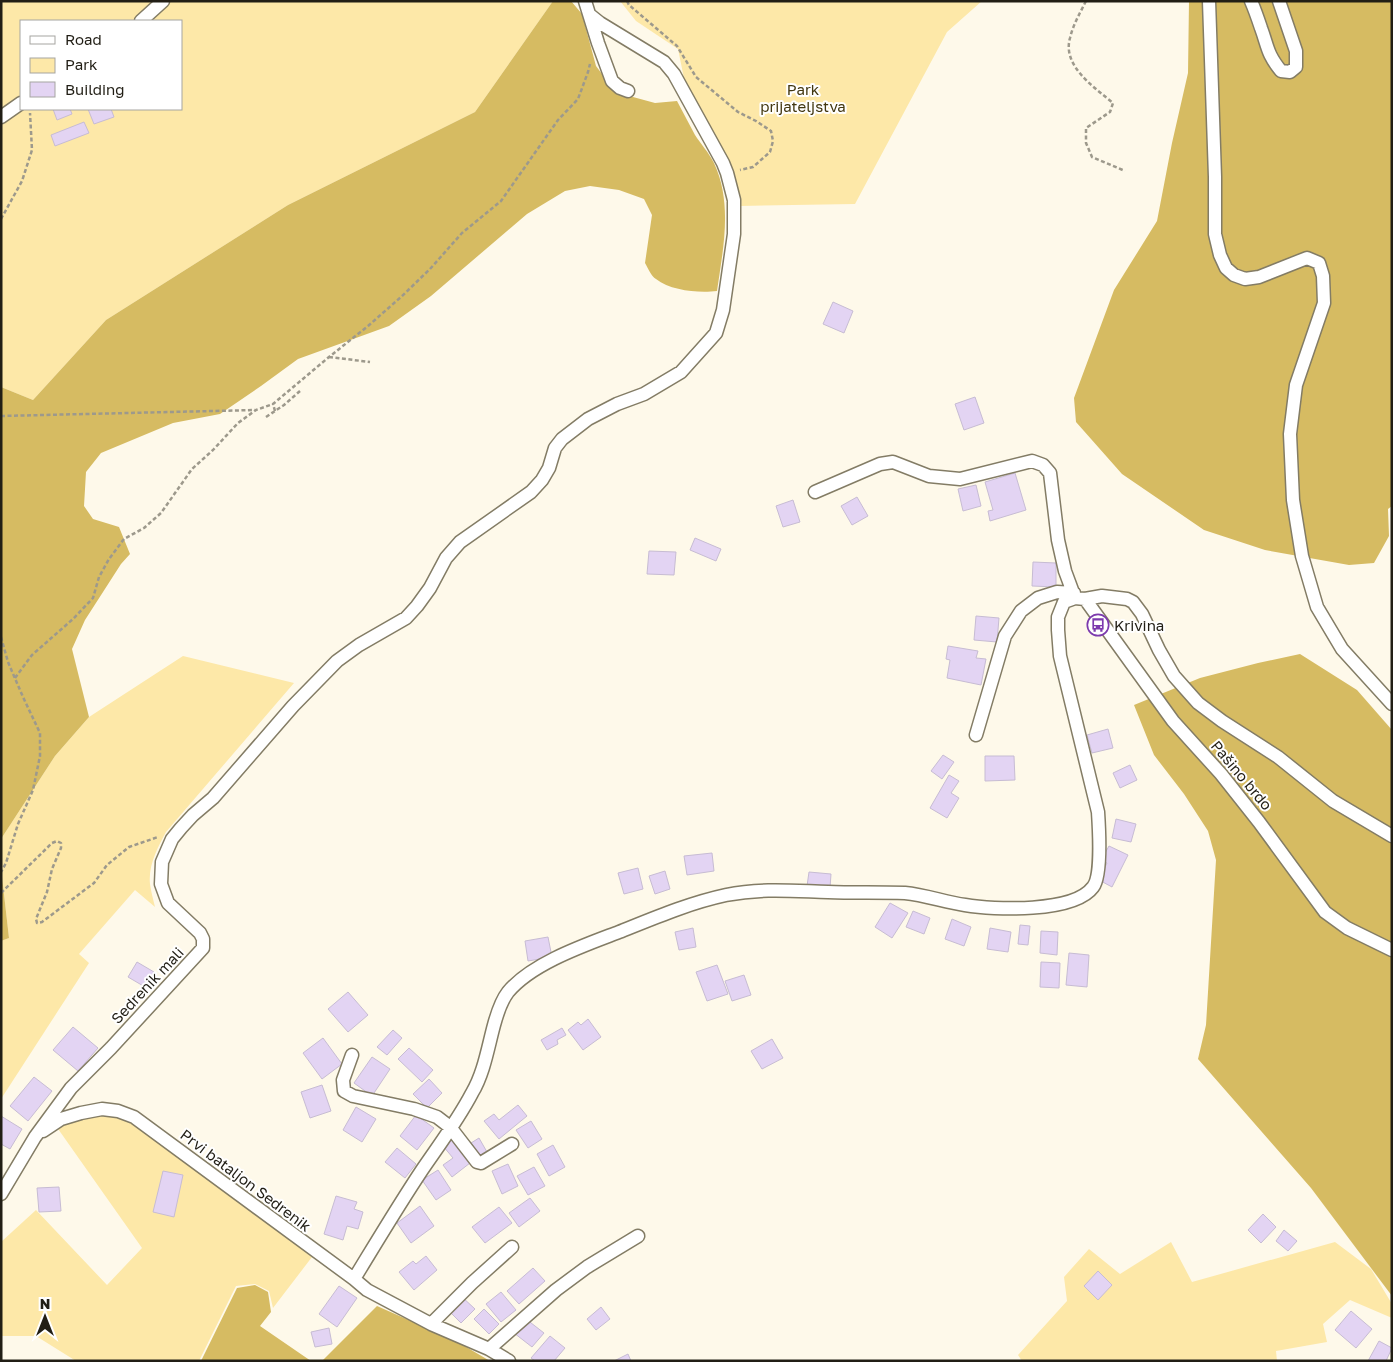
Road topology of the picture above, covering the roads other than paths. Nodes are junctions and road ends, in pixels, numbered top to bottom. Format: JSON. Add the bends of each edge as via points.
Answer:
{"nodes":[{"id":1,"x":163,"y":1,"type":"edge"},
{"id":2,"x":585,"y":1,"type":"edge"},
{"id":3,"x":1209,"y":1,"type":"edge"},
{"id":4,"x":1251,"y":1,"type":"edge"},
{"id":5,"x":1280,"y":1,"type":"edge"},
{"id":6,"x":590,"y":15,"type":"junction"},
{"id":7,"x":141,"y":20,"type":"edge"},
{"id":8,"x":628,"y":91,"type":"dead end"},
{"id":9,"x":20,"y":104,"type":"edge"},
{"id":10,"x":1,"y":117,"type":"edge"},
{"id":11,"x":816,"y":492,"type":"dead end"},
{"id":12,"x":1078,"y":597,"type":"junction"},
{"id":13,"x":1392,"y":704,"type":"edge"},
{"id":14,"x":976,"y":735,"type":"dead end"},
{"id":15,"x":1392,"y":836,"type":"edge"},
{"id":16,"x":1392,"y":950,"type":"edge"},
{"id":17,"x":352,"y":1055,"type":"dead end"},
{"id":18,"x":450,"y":1127,"type":"junction"},
{"id":19,"x":35,"y":1137,"type":"junction"},
{"id":20,"x":512,"y":1144,"type":"dead end"},
{"id":21,"x":1,"y":1194,"type":"edge"},
{"id":22,"x":638,"y":1236,"type":"dead end"},
{"id":23,"x":512,"y":1247,"type":"dead end"},
{"id":24,"x":354,"y":1279,"type":"junction"},
{"id":25,"x":431,"y":1324,"type":"junction"},
{"id":26,"x":488,"y":1349,"type":"junction"},
{"id":27,"x":509,"y":1361,"type":"edge"}],
"edges":[{"from":1,"to":7,"type":"street"},
{"from":2,"to":6,"type":"street"},
{"from":3,"to":13,"type":"street","via":[[1215,234],[1220,255],[1226,268],[1245,279],[1307,258],[1319,263],[1324,303],[1296,385],[1290,434],[1293,500],[1302,556],[1317,606],[1342,649]]},
{"from":4,"to":5,"type":"street","via":[[1272,61],[1281,71],[1290,72],[1296,67],[1296,51]]},
{"from":6,"to":8,"type":"street","via":[[612,81]]},
{"from":6,"to":19,"type":"street","name":"Sedrenik mali","via":[[664,62],[674,74],[727,173],[734,200],[734,234],[724,310],[716,332],[681,372],[644,394],[588,419],[562,439],[542,480],[531,492],[460,542],[446,558],[418,606],[406,618],[337,661],[172,839],[162,862],[162,884],[168,903],[200,933],[203,948],[71,1088]]},
{"from":9,"to":10,"type":"street"},
{"from":11,"to":12,"type":"street","name":"Pašino brdo","via":[[880,464],[893,462],[929,476],[960,479],[1032,461],[1043,465],[1050,473],[1065,571]]},
{"from":12,"to":14,"type":"street","via":[[1057,592],[1038,598],[1021,611],[1005,636]]},
{"from":12,"to":15,"type":"street","via":[[1102,596],[1134,602],[1174,676],[1198,703],[1333,801]]},
{"from":12,"to":16,"type":"street","name":"Pašino brdo","via":[[1259,822],[1325,912],[1347,928]]},
{"from":12,"to":18,"type":"street","via":[[1064,602],[1058,617],[1058,630],[1060,656],[1098,812],[1100,836],[1094,887],[1066,903],[1004,909],[966,906],[908,893],[784,889],[725,896],[651,918],[554,959],[506,994],[474,1092]]},
{"from":17,"to":18,"type":"street","via":[[342,1080],[344,1091],[353,1096],[414,1109],[437,1117]]},
{"from":18,"to":20,"type":"street","via":[[477,1162],[481,1163]]},
{"from":18,"to":24,"type":"street"},
{"from":19,"to":21,"type":"street","name":"Sedrenik mali"},
{"from":19,"to":24,"type":"street","name":"Prvi bataljon Sedrenik","via":[[61,1119],[81,1113],[102,1109],[134,1117]]},
{"from":22,"to":26,"type":"street","via":[[556,1290]]},
{"from":23,"to":25,"type":"street"},
{"from":24,"to":25,"type":"street","name":"Prvi bataljon Sedrenik","via":[[367,1290]]},
{"from":25,"to":26,"type":"street","name":"Prvi bataljon Sedrenik"},
{"from":26,"to":27,"type":"street","name":"Prvi bataljon Sedrenik"}]}
